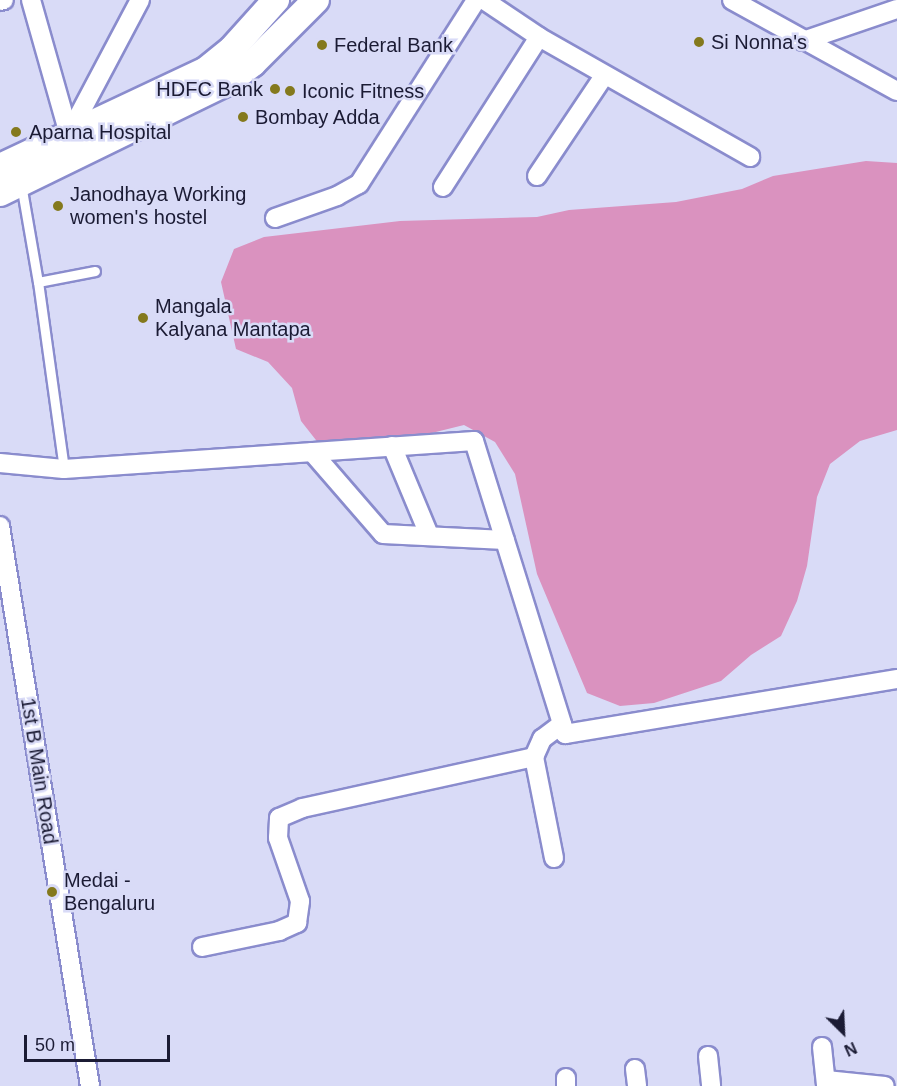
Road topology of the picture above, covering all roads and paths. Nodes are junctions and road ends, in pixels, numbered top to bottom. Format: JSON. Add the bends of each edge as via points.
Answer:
{"nodes":[{"id":1,"x":31,"y":0,"type":"edge"},
{"id":2,"x":140,"y":0,"type":"edge"},
{"id":3,"x":276,"y":0,"type":"edge"},
{"id":4,"x":316,"y":0,"type":"edge"},
{"id":5,"x":476,"y":0,"type":"edge"},
{"id":6,"x":484,"y":0,"type":"edge"},
{"id":7,"x":733,"y":0,"type":"edge"},
{"id":8,"x":897,"y":9,"type":"edge"},
{"id":9,"x":538,"y":38,"type":"junction"},
{"id":10,"x":803,"y":41,"type":"junction"},
{"id":11,"x":604,"y":76,"type":"junction"},
{"id":12,"x":897,"y":91,"type":"edge"},
{"id":13,"x":69,"y":134,"type":"junction"},
{"id":14,"x":750,"y":157,"type":"dead end"},
{"id":15,"x":0,"y":167,"type":"edge"},
{"id":16,"x":537,"y":176,"type":"dead end"},
{"id":17,"x":443,"y":187,"type":"dead end"},
{"id":18,"x":10,"y":188,"type":"edge"},
{"id":19,"x":275,"y":218,"type":"dead end"},
{"id":20,"x":95,"y":271,"type":"dead end"},
{"id":21,"x":38,"y":282,"type":"junction"},
{"id":22,"x":392,"y":446,"type":"junction"},
{"id":23,"x":312,"y":452,"type":"junction"},
{"id":24,"x":0,"y":463,"type":"edge"},
{"id":25,"x":64,"y":468,"type":"junction"},
{"id":26,"x":0,"y":526,"type":"edge"},
{"id":27,"x":429,"y":535,"type":"junction"},
{"id":28,"x":505,"y":540,"type":"junction"},
{"id":29,"x":897,"y":679,"type":"edge"},
{"id":30,"x":562,"y":724,"type":"junction"},
{"id":31,"x":534,"y":757,"type":"junction"},
{"id":32,"x":554,"y":858,"type":"dead end"},
{"id":33,"x":202,"y":946,"type":"dead end"},
{"id":34,"x":822,"y":1047,"type":"dead end"},
{"id":35,"x":708,"y":1056,"type":"dead end"},
{"id":36,"x":826,"y":1083,"type":"edge"},
{"id":37,"x":90,"y":1086,"type":"edge"},
{"id":38,"x":711,"y":1086,"type":"edge"},
{"id":39,"x":885,"y":1086,"type":"edge"}],
"edges":[{"from":1,"to":13,"type":"street"},
{"from":2,"to":13,"type":"street"},
{"from":3,"to":13,"type":"main road","via":[[232,50],[206,70]]},
{"from":4,"to":18,"type":"main road","via":[[253,63],[228,82]]},
{"from":5,"to":19,"type":"street","via":[[359,184]]},
{"from":6,"to":9,"type":"street"},
{"from":7,"to":10,"type":"street"},
{"from":8,"to":10,"type":"street"},
{"from":9,"to":11,"type":"street"},
{"from":9,"to":17,"type":"street"},
{"from":10,"to":12,"type":"street"},
{"from":11,"to":14,"type":"street"},
{"from":11,"to":16,"type":"street"},
{"from":13,"to":15,"type":"main road"},
{"from":18,"to":21,"type":"lane"},
{"from":20,"to":21,"type":"lane"},
{"from":21,"to":25,"type":"lane"},
{"from":22,"to":23,"type":"street"},
{"from":22,"to":27,"type":"street"},
{"from":22,"to":28,"type":"street","via":[[474,441]]},
{"from":23,"to":25,"type":"street"},
{"from":23,"to":27,"type":"street","via":[[383,534]]},
{"from":24,"to":25,"type":"street"},
{"from":26,"to":37,"type":"street","name":"1st B Main Road"},
{"from":27,"to":28,"type":"street"},
{"from":28,"to":30,"type":"street"},
{"from":29,"to":30,"type":"street","via":[[565,734]]},
{"from":30,"to":31,"type":"street","via":[[542,739]]},
{"from":31,"to":32,"type":"street"},
{"from":31,"to":33,"type":"street","via":[[302,808],[279,818],[278,838],[300,901],[297,923],[279,931]]},
{"from":34,"to":36,"type":"street"},
{"from":35,"to":38,"type":"street"},
{"from":36,"to":39,"type":"street"}]}
